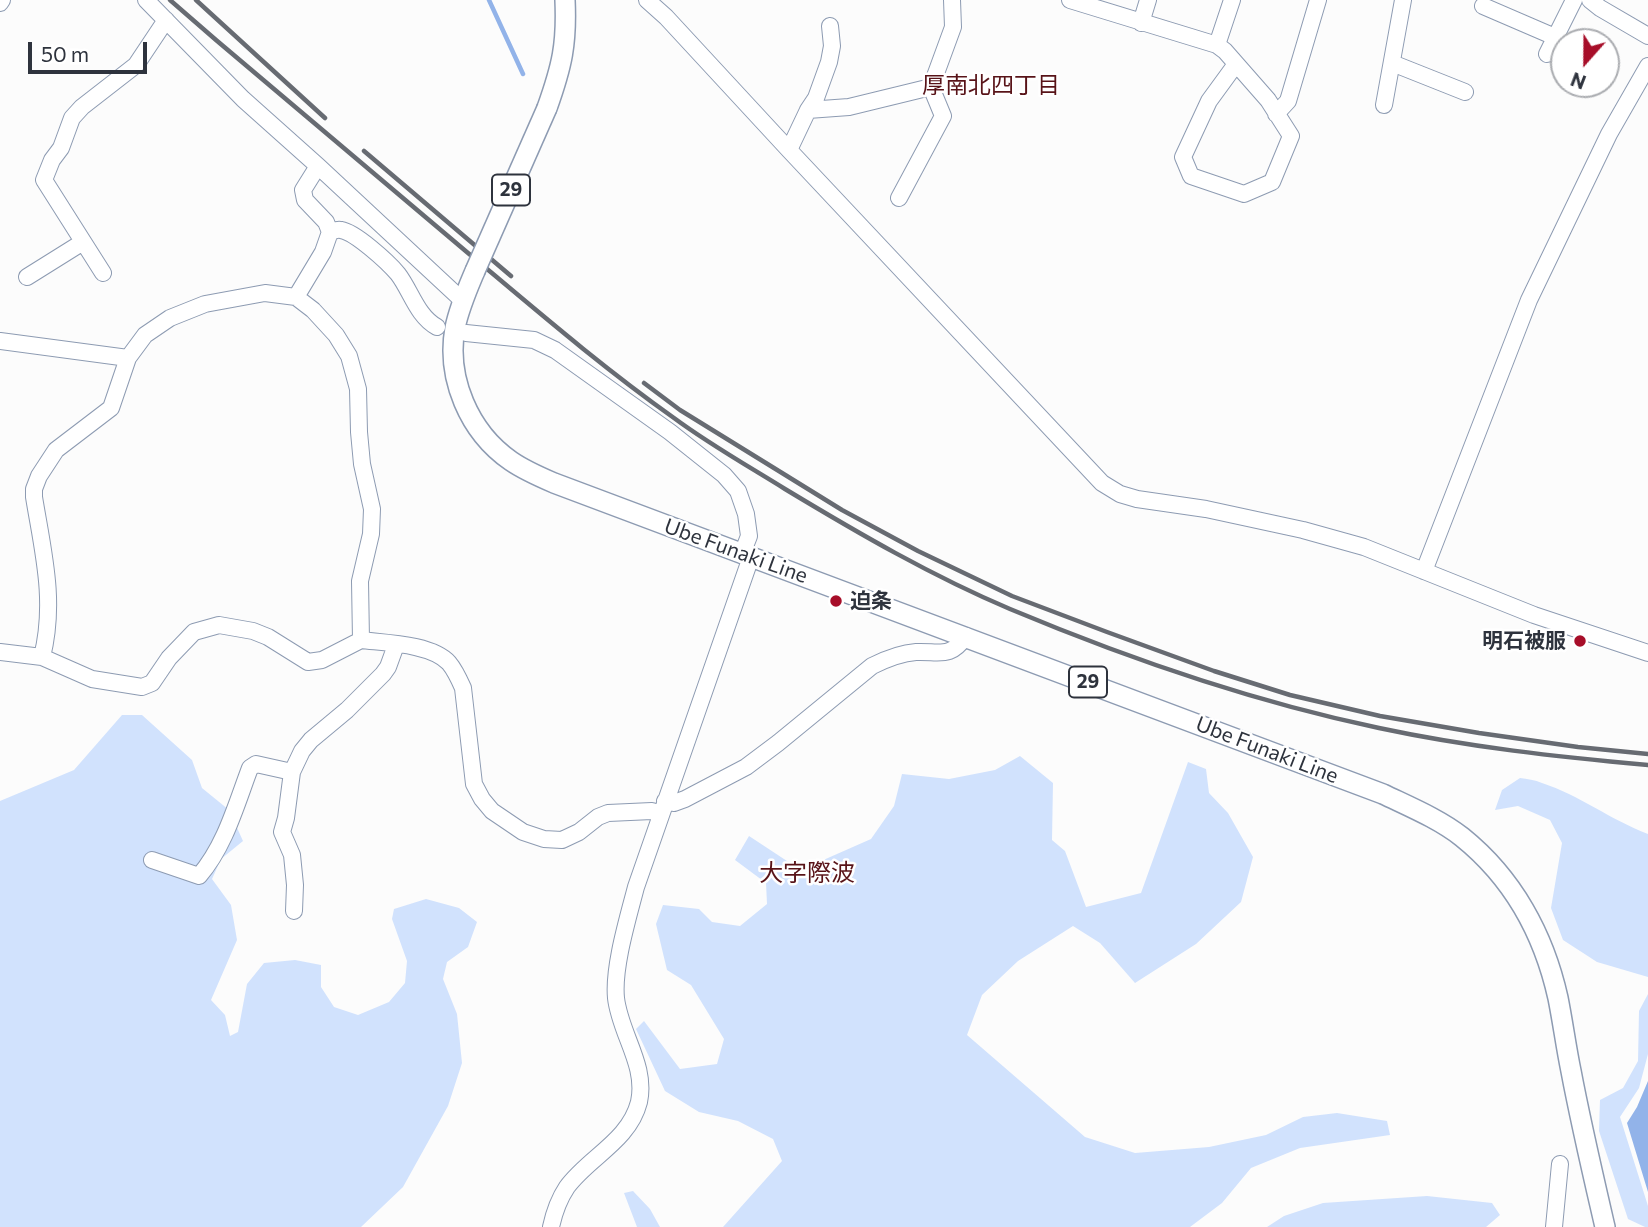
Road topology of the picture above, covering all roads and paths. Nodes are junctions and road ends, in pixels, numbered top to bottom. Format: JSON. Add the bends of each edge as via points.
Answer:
{"nodes":[{"id":1,"x":146,"y":0,"type":"edge"},
{"id":2,"x":565,"y":0,"type":"edge"},
{"id":3,"x":647,"y":0,"type":"edge"},
{"id":4,"x":952,"y":0,"type":"edge"},
{"id":5,"x":1070,"y":0,"type":"edge"},
{"id":6,"x":1148,"y":0,"type":"edge"},
{"id":7,"x":1232,"y":0,"type":"edge"},
{"id":8,"x":1318,"y":0,"type":"edge"},
{"id":9,"x":1404,"y":0,"type":"edge"},
{"id":10,"x":1574,"y":0,"type":"edge"},
{"id":11,"x":1590,"y":0,"type":"edge"},
{"id":12,"x":1483,"y":6,"type":"dead end"},
{"id":13,"x":166,"y":20,"type":"junction"},
{"id":14,"x":1141,"y":23,"type":"junction"},
{"id":15,"x":830,"y":26,"type":"dead end"},
{"id":16,"x":1560,"y":28,"type":"edge"},
{"id":17,"x":1550,"y":35,"type":"edge"},
{"id":18,"x":1648,"y":36,"type":"edge"},
{"id":19,"x":1217,"y":46,"type":"junction"},
{"id":20,"x":1550,"y":48,"type":"edge"},
{"id":21,"x":1547,"y":54,"type":"dead end"},
{"id":22,"x":1392,"y":63,"type":"junction"},
{"id":23,"x":1236,"y":64,"type":"junction"},
{"id":24,"x":1648,"y":66,"type":"edge"},
{"id":25,"x":931,"y":87,"type":"junction"},
{"id":26,"x":1465,"y":92,"type":"dead end"},
{"id":27,"x":1384,"y":105,"type":"dead end"},
{"id":28,"x":808,"y":110,"type":"junction"},
{"id":29,"x":1276,"y":114,"type":"junction"},
{"id":30,"x":789,"y":150,"type":"junction"},
{"id":31,"x":318,"y":166,"type":"junction"},
{"id":32,"x":900,"y":198,"type":"dead end"},
{"id":33,"x":330,"y":232,"type":"junction"},
{"id":34,"x":83,"y":242,"type":"junction"},
{"id":35,"x":103,"y":273,"type":"dead end"},
{"id":36,"x":27,"y":277,"type":"dead end"},
{"id":37,"x":296,"y":298,"type":"junction"},
{"id":38,"x":463,"y":301,"type":"junction"},
{"id":39,"x":437,"y":327,"type":"dead end"},
{"id":40,"x":466,"y":333,"type":"dead end"},
{"id":41,"x":0,"y":341,"type":"edge"},
{"id":42,"x":128,"y":358,"type":"junction"},
{"id":43,"x":746,"y":556,"type":"junction"},
{"id":44,"x":1424,"y":571,"type":"junction"},
{"id":45,"x":966,"y":636,"type":"junction"},
{"id":46,"x":361,"y":640,"type":"junction"},
{"id":47,"x":396,"y":645,"type":"junction"},
{"id":48,"x":0,"y":652,"type":"edge"},
{"id":49,"x":1648,"y":653,"type":"edge"},
{"id":50,"x":41,"y":657,"type":"junction"},
{"id":51,"x":292,"y":772,"type":"junction"},
{"id":52,"x":663,"y":807,"type":"junction"},
{"id":53,"x":152,"y":860,"type":"dead end"},
{"id":54,"x":294,"y":911,"type":"dead end"},
{"id":55,"x":1560,"y":1164,"type":"dead end"},
{"id":56,"x":551,"y":1227,"type":"edge"},
{"id":57,"x":1554,"y":1227,"type":"edge"},
{"id":58,"x":1605,"y":1227,"type":"edge"}],
"edges":[{"from":1,"to":13,"type":"street"},
{"from":2,"to":38,"type":"main road","name":"Ube Funaki Line","number":"29","bridge":true,"via":[[566,37],[559,74]]},
{"from":3,"to":30,"type":"street"},
{"from":4,"to":25,"type":"street","via":[[953,27]]},
{"from":5,"to":14,"type":"street"},
{"from":6,"to":14,"type":"street"},
{"from":7,"to":19,"type":"street"},
{"from":8,"to":29,"type":"street","via":[[1288,101]]},
{"from":9,"to":22,"type":"street"},
{"from":10,"to":16,"type":"street"},
{"from":11,"to":18,"type":"street"},
{"from":12,"to":17,"type":"street"},
{"from":13,"to":31,"type":"street","via":[[213,70]]},
{"from":13,"to":34,"type":"street","via":[[136,65],[72,118],[44,180]]},
{"from":14,"to":19,"type":"street"},
{"from":15,"to":28,"type":"street","via":[[829,62]]},
{"from":19,"to":23,"type":"street"},
{"from":20,"to":21,"type":"street"},
{"from":22,"to":26,"type":"street"},
{"from":22,"to":27,"type":"street"},
{"from":23,"to":29,"type":"street"},
{"from":23,"to":29,"type":"street","via":[[1209,101],[1183,158],[1191,176],[1244,194],[1272,183],[1292,136]]},
{"from":24,"to":44,"type":"street","via":[[1609,134],[1529,300]]},
{"from":25,"to":28,"type":"street","via":[[849,107]]},
{"from":25,"to":32,"type":"street","via":[[943,116]]},
{"from":28,"to":30,"type":"street"},
{"from":30,"to":44,"type":"street","via":[[1102,483],[1137,499],[1206,509],[1364,547]]},
{"from":31,"to":33,"type":"street","via":[[303,190],[305,200]]},
{"from":31,"to":38,"type":"street"},
{"from":33,"to":37,"type":"street"},
{"from":33,"to":39,"type":"street","via":[[339,229],[356,236],[397,272],[422,313]]},
{"from":34,"to":35,"type":"street"},
{"from":34,"to":36,"type":"street"},
{"from":37,"to":42,"type":"street","via":[[265,293],[205,304],[170,318],[145,335]]},
{"from":37,"to":46,"type":"street","via":[[335,335],[349,356],[358,389],[362,464],[372,509],[360,581]]},
{"from":38,"to":43,"type":"main road","name":"Ube Funaki Line","number":"29","via":[[455,328],[457,382],[474,422],[498,450],[554,483]]},
{"from":40,"to":43,"type":"street","via":[[534,340],[555,350],[706,460],[738,491],[749,537]]},
{"from":41,"to":42,"type":"street"},
{"from":42,"to":50,"type":"street","via":[[111,408],[56,450],[34,489],[48,588]]},
{"from":43,"to":45,"type":"main road","name":"Ube Funaki Line","number":"29"},
{"from":43,"to":52,"type":"street"},
{"from":44,"to":49,"type":"street","via":[[1534,615]]},
{"from":45,"to":52,"type":"street","via":[[958,648],[942,654],[915,652],[872,666],[746,767]]},
{"from":45,"to":58,"type":"main road","name":"Ube Funaki Line","number":"29","via":[[1384,794],[1461,836],[1484,857],[1520,901],[1545,956]]},
{"from":46,"to":47,"type":"street"},
{"from":46,"to":50,"type":"street","via":[[322,660],[308,662],[268,637],[219,625],[194,632],[152,683],[142,687],[92,679]]},
{"from":47,"to":51,"type":"street","via":[[388,667],[311,740]]},
{"from":47,"to":52,"type":"street","via":[[447,660],[463,688],[474,784],[492,811],[523,832],[562,840],[608,813]]},
{"from":48,"to":50,"type":"street"},
{"from":51,"to":53,"type":"street","via":[[256,764],[250,768],[212,861],[199,876]]},
{"from":51,"to":54,"type":"street","via":[[282,832],[292,855]]},
{"from":52,"to":56,"type":"street","via":[[636,887],[616,985],[639,1070],[638,1105],[618,1139],[568,1186]]},
{"from":55,"to":57,"type":"street"}]}
